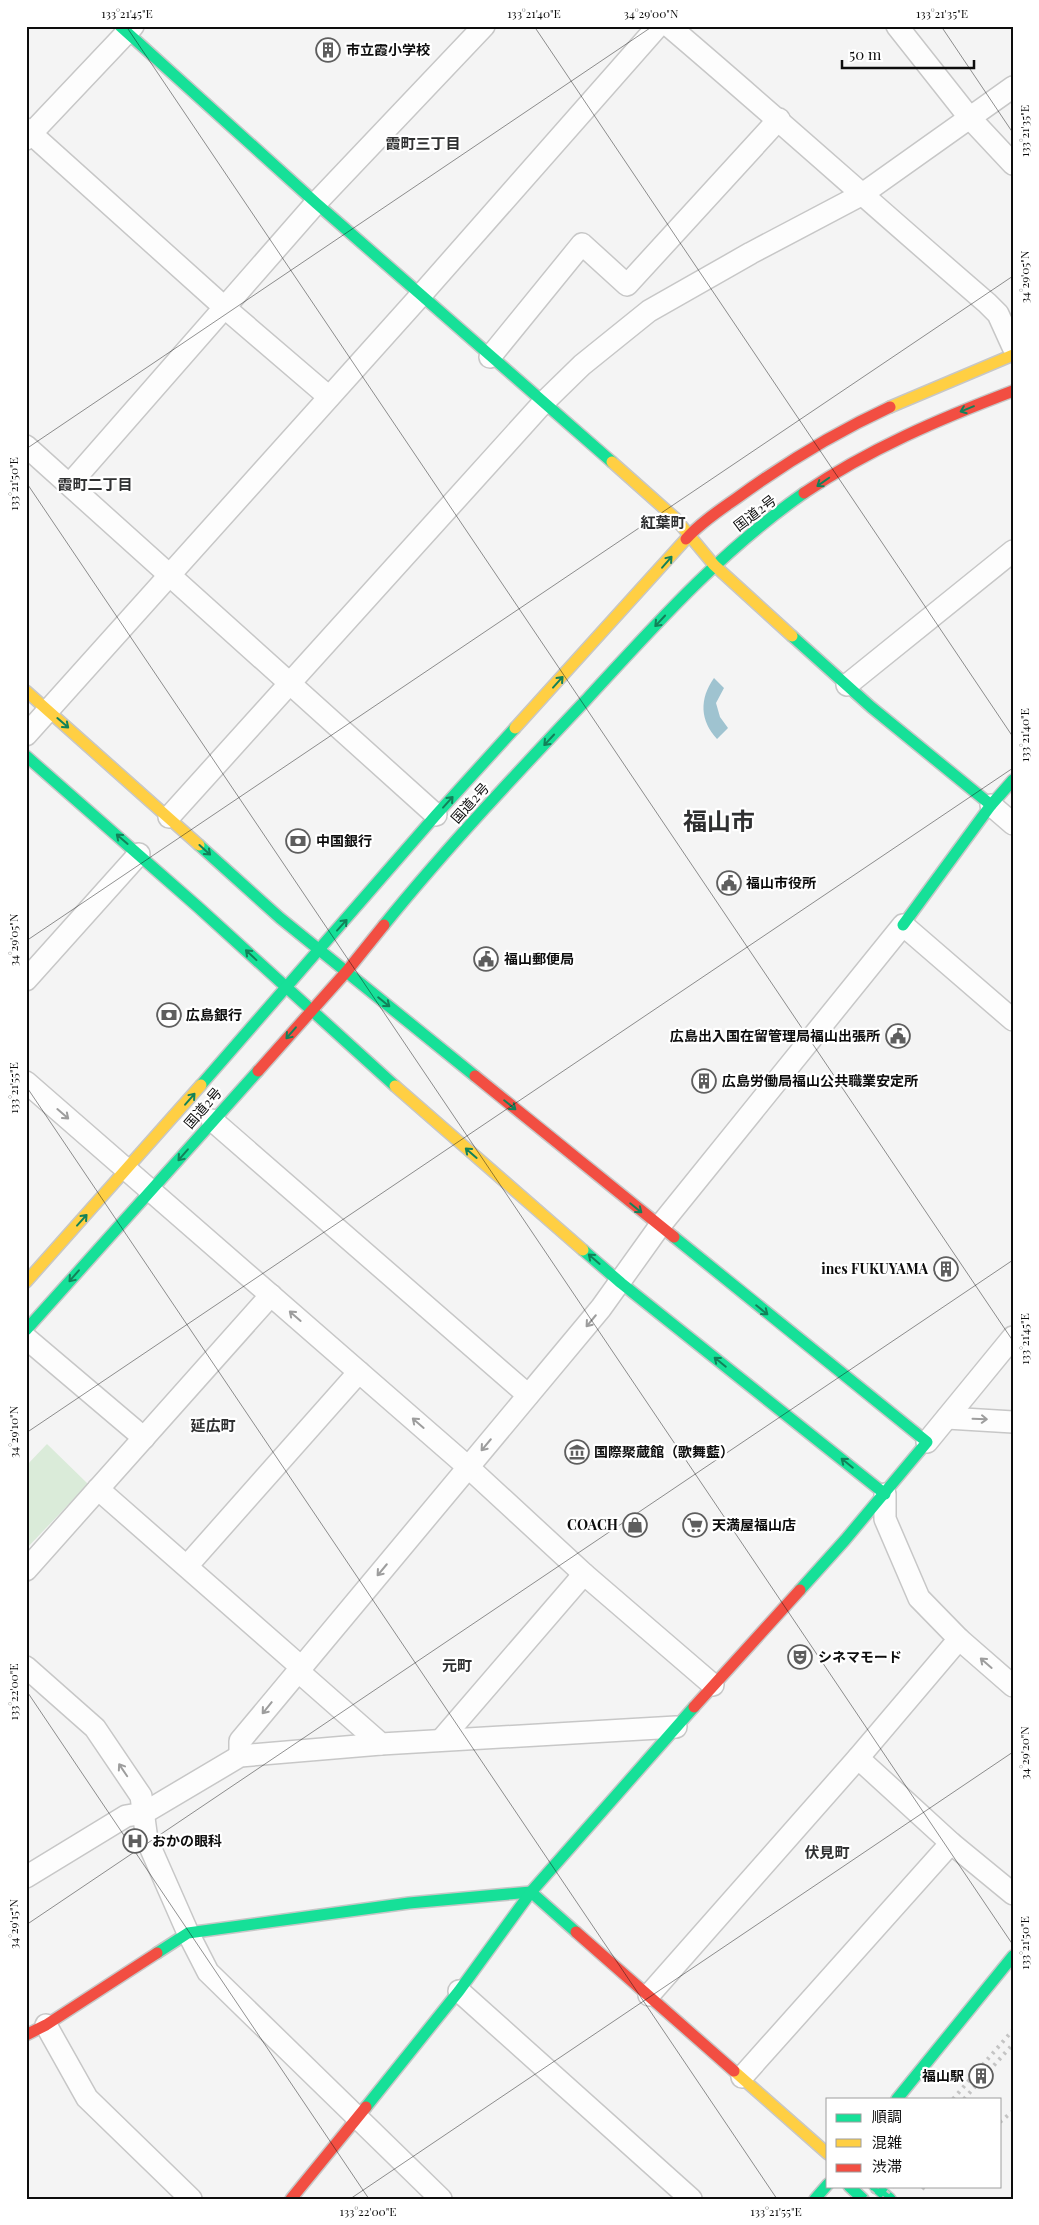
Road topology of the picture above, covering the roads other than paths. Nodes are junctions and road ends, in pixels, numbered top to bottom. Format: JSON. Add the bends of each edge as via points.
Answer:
{"nodes":[{"id":1,"x":484,"y":26,"type":"edge"},
{"id":2,"x":658,"y":26,"type":"edge"},
{"id":3,"x":669,"y":26,"type":"edge"},
{"id":4,"x":897,"y":26,"type":"edge"},
{"id":5,"x":126,"y":28,"type":"edge"},
{"id":6,"x":1013,"y":87,"type":"edge"},
{"id":7,"x":969,"y":117,"type":"junction"},
{"id":8,"x":779,"y":119,"type":"junction"},
{"id":9,"x":28,"y":134,"type":"edge"},
{"id":10,"x":1013,"y":164,"type":"edge"},
{"id":11,"x":861,"y":195,"type":"junction"},
{"id":12,"x":316,"y":204,"type":"junction"},
{"id":13,"x":421,"y":295,"type":"junction"},
{"id":14,"x":224,"y":307,"type":"junction"},
{"id":15,"x":1013,"y":347,"type":"edge"},
{"id":16,"x":1013,"y":355,"type":"edge"},
{"id":17,"x":490,"y":357,"type":"junction"},
{"id":18,"x":1013,"y":391,"type":"edge"},
{"id":19,"x":328,"y":397,"type":"junction"},
{"id":20,"x":542,"y":403,"type":"junction"},
{"id":21,"x":26,"y":446,"type":"edge"},
{"id":22,"x":70,"y":484,"type":"junction"},
{"id":23,"x":688,"y":536,"type":"junction"},
{"id":24,"x":1013,"y":551,"type":"edge"},
{"id":25,"x":714,"y":565,"type":"junction"},
{"id":26,"x":170,"y":576,"type":"junction"},
{"id":27,"x":288,"y":684,"type":"junction"},
{"id":28,"x":847,"y":684,"type":"junction"},
{"id":29,"x":26,"y":692,"type":"edge"},
{"id":30,"x":47,"y":710,"type":"junction"},
{"id":31,"x":26,"y":735,"type":"edge"},
{"id":32,"x":26,"y":756,"type":"edge"},
{"id":33,"x":1013,"y":780,"type":"edge"},
{"id":34,"x":991,"y":805,"type":"junction"},
{"id":35,"x":436,"y":816,"type":"junction"},
{"id":36,"x":169,"y":817,"type":"junction"},
{"id":37,"x":1013,"y":824,"type":"edge"},
{"id":38,"x":139,"y":854,"type":"junction"},
{"id":39,"x":903,"y":925,"type":"junction"},
{"id":40,"x":320,"y":950,"type":"junction"},
{"id":41,"x":346,"y":971,"type":"junction"},
{"id":42,"x":26,"y":980,"type":"edge"},
{"id":43,"x":287,"y":988,"type":"junction"},
{"id":44,"x":311,"y":1010,"type":"junction"},
{"id":45,"x":1013,"y":1020,"type":"edge"},
{"id":46,"x":26,"y":1082,"type":"edge"},
{"id":47,"x":212,"y":1120,"type":"junction"},
{"id":48,"x":128,"y":1170,"type":"junction"},
{"id":49,"x":151,"y":1190,"type":"junction"},
{"id":50,"x":659,"y":1227,"type":"junction"},
{"id":51,"x":26,"y":1282,"type":"edge"},
{"id":52,"x":621,"y":1283,"type":"junction"},
{"id":53,"x":271,"y":1295,"type":"junction"},
{"id":54,"x":26,"y":1330,"type":"edge"},
{"id":55,"x":1013,"y":1337,"type":"edge"},
{"id":56,"x":26,"y":1338,"type":"edge"},
{"id":57,"x":359,"y":1372,"type":"junction"},
{"id":58,"x":528,"y":1395,"type":"junction"},
{"id":59,"x":947,"y":1418,"type":"junction"},
{"id":60,"x":1013,"y":1422,"type":"edge"},
{"id":61,"x":144,"y":1438,"type":"junction"},
{"id":62,"x":927,"y":1442,"type":"junction"},
{"id":63,"x":468,"y":1467,"type":"junction"},
{"id":64,"x":98,"y":1489,"type":"junction"},
{"id":65,"x":885,"y":1494,"type":"junction"},
{"id":66,"x":187,"y":1566,"type":"junction"},
{"id":67,"x":26,"y":1570,"type":"edge"},
{"id":68,"x":584,"y":1574,"type":"junction"},
{"id":69,"x":959,"y":1639,"type":"junction"},
{"id":70,"x":26,"y":1667,"type":"edge"},
{"id":71,"x":299,"y":1669,"type":"junction"},
{"id":72,"x":713,"y":1685,"type":"junction"},
{"id":73,"x":1013,"y":1686,"type":"edge"},
{"id":74,"x":676,"y":1727,"type":"junction"},
{"id":75,"x":441,"y":1740,"type":"junction"},
{"id":76,"x":381,"y":1744,"type":"junction"},
{"id":77,"x":240,"y":1756,"type":"junction"},
{"id":78,"x":858,"y":1758,"type":"junction"},
{"id":79,"x":135,"y":1814,"type":"junction"},
{"id":80,"x":951,"y":1843,"type":"junction"},
{"id":81,"x":26,"y":1877,"type":"edge"},
{"id":82,"x":531,"y":1892,"type":"junction"},
{"id":83,"x":1013,"y":1894,"type":"edge"},
{"id":84,"x":188,"y":1933,"type":"junction"},
{"id":85,"x":1013,"y":1956,"type":"edge"},
{"id":86,"x":459,"y":1991,"type":"junction"},
{"id":87,"x":649,"y":1995,"type":"junction"},
{"id":88,"x":46,"y":2025,"type":"junction"},
{"id":89,"x":26,"y":2035,"type":"edge"},
{"id":90,"x":742,"y":2077,"type":"junction"},
{"id":91,"x":898,"y":2098,"type":"edge"},
{"id":92,"x":357,"y":2118,"type":"junction"},
{"id":93,"x":826,"y":2152,"type":"edge"},
{"id":94,"x":826,"y":2186,"type":"edge"},
{"id":95,"x":851,"y":2188,"type":"edge"},
{"id":96,"x":877,"y":2188,"type":"edge"},
{"id":97,"x":192,"y":2199,"type":"edge"},
{"id":98,"x":291,"y":2199,"type":"edge"},
{"id":99,"x":441,"y":2199,"type":"edge"},
{"id":100,"x":691,"y":2199,"type":"edge"},
{"id":101,"x":815,"y":2199,"type":"edge"},
{"id":102,"x":863,"y":2199,"type":"edge"},
{"id":103,"x":890,"y":2199,"type":"edge"}],
"edges":[{"from":1,"to":12,"type":"street"},
{"from":2,"to":13,"type":"street"},
{"from":3,"to":8,"type":"street"},
{"from":4,"to":7,"type":"street"},
{"from":5,"to":9,"type":"street"},
{"from":5,"to":12,"type":"main road"},
{"from":6,"to":7,"type":"street"},
{"from":7,"to":10,"type":"street"},
{"from":7,"to":11,"type":"street"},
{"from":8,"to":11,"type":"street"},
{"from":8,"to":17,"type":"street","via":[[627,285],[582,244]]},
{"from":9,"to":14,"type":"street"},
{"from":11,"to":15,"type":"street","via":[[998,314]]},
{"from":11,"to":20,"type":"street","via":[[649,311],[582,365]]},
{"from":12,"to":13,"type":"main road"},
{"from":12,"to":14,"type":"street"},
{"from":13,"to":17,"type":"main road"},
{"from":13,"to":19,"type":"street"},
{"from":14,"to":19,"type":"street"},
{"from":14,"to":22,"type":"street"},
{"from":16,"to":23,"type":"main road","name":"国道2号","via":[[924,390],[800,454]]},
{"from":17,"to":20,"type":"main road"},
{"from":18,"to":25,"type":"main road","name":"国道2号","one_way":true,"via":[[910,432],[862,458],[786,508]]},
{"from":19,"to":26,"type":"street"},
{"from":20,"to":23,"type":"main road","via":[[675,518]]},
{"from":20,"to":27,"type":"street"},
{"from":21,"to":22,"type":"street"},
{"from":22,"to":26,"type":"street"},
{"from":23,"to":25,"type":"main road"},
{"from":35,"to":23,"type":"main road","name":"国道2号","one_way":true},
{"from":24,"to":28,"type":"street"},
{"from":25,"to":28,"type":"main road"},
{"from":25,"to":41,"type":"main road","name":"国道2号","one_way":true,"via":[[471,824]]},
{"from":26,"to":27,"type":"street"},
{"from":26,"to":30,"type":"street"},
{"from":27,"to":35,"type":"street"},
{"from":27,"to":36,"type":"street"},
{"from":28,"to":34,"type":"main road"},
{"from":29,"to":30,"type":"main road"},
{"from":30,"to":31,"type":"street"},
{"from":30,"to":36,"type":"main road","one_way":true},
{"from":38,"to":32,"type":"main road","one_way":true},
{"from":33,"to":34,"type":"main road"},
{"from":34,"to":37,"type":"street"},
{"from":34,"to":39,"type":"main road"},
{"from":40,"to":35,"type":"main road","name":"国道2号","one_way":true},
{"from":36,"to":40,"type":"main road","one_way":true},
{"from":38,"to":42,"type":"street"},
{"from":43,"to":38,"type":"main road","one_way":true},
{"from":39,"to":45,"type":"street"},
{"from":39,"to":50,"type":"street"},
{"from":40,"to":41,"type":"main road"},
{"from":40,"to":43,"type":"main road","name":"国道2号"},
{"from":41,"to":44,"type":"main road","name":"国道2号"},
{"from":41,"to":50,"type":"main road","one_way":true},
{"from":43,"to":44,"type":"main road"},
{"from":48,"to":43,"type":"main road","name":"国道2号","one_way":true},
{"from":44,"to":47,"type":"main road","name":"国道2号","one_way":true},
{"from":52,"to":44,"type":"main road","one_way":true},
{"from":46,"to":48,"type":"street","one_way":true},
{"from":47,"to":49,"type":"main road","name":"国道2号","one_way":true},
{"from":47,"to":58,"type":"street"},
{"from":48,"to":49,"type":"street"},
{"from":51,"to":48,"type":"main road","name":"国道2号","one_way":true},
{"from":49,"to":53,"type":"street"},
{"from":49,"to":54,"type":"main road","name":"国道2号","one_way":true},
{"from":50,"to":52,"type":"street"},
{"from":50,"to":62,"type":"main road","one_way":true},
{"from":52,"to":58,"type":"street","one_way":true},
{"from":65,"to":52,"type":"main road","one_way":true},
{"from":57,"to":53,"type":"street","one_way":true},
{"from":53,"to":61,"type":"street"},
{"from":55,"to":59,"type":"street"},
{"from":56,"to":61,"type":"street"},
{"from":63,"to":57,"type":"street","one_way":true},
{"from":57,"to":66,"type":"street"},
{"from":58,"to":63,"type":"street","one_way":true},
{"from":59,"to":60,"type":"street","one_way":true},
{"from":59,"to":62,"type":"street"},
{"from":61,"to":64,"type":"street"},
{"from":62,"to":65,"type":"main road"},
{"from":63,"to":68,"type":"street"},
{"from":63,"to":71,"type":"street","one_way":true},
{"from":64,"to":66,"type":"street"},
{"from":64,"to":67,"type":"street"},
{"from":65,"to":69,"type":"street","via":[[885,1519],[919,1598]]},
{"from":65,"to":72,"type":"main road"},
{"from":66,"to":71,"type":"street"},
{"from":68,"to":72,"type":"street"},
{"from":68,"to":75,"type":"street"},
{"from":73,"to":69,"type":"street","one_way":true},
{"from":69,"to":78,"type":"street"},
{"from":79,"to":70,"type":"street","one_way":true,"via":[[141,1796],[95,1728]]},
{"from":71,"to":76,"type":"street"},
{"from":71,"to":77,"type":"street","one_way":true,"via":[[240,1741]]},
{"from":72,"to":74,"type":"main road"},
{"from":74,"to":75,"type":"street"},
{"from":74,"to":82,"type":"main road"},
{"from":75,"to":76,"type":"street"},
{"from":76,"to":77,"type":"street"},
{"from":77,"to":79,"type":"street"},
{"from":78,"to":80,"type":"street"},
{"from":78,"to":87,"type":"street"},
{"from":79,"to":81,"type":"street"},
{"from":79,"to":84,"type":"street"},
{"from":80,"to":83,"type":"street"},
{"from":80,"to":90,"type":"street"},
{"from":82,"to":84,"type":"main road","via":[[409,1903]]},
{"from":82,"to":86,"type":"main road"},
{"from":82,"to":87,"type":"main road"},
{"from":84,"to":88,"type":"main road"},
{"from":84,"to":92,"type":"street","via":[[208,1972]]},
{"from":85,"to":91,"type":"main road"},
{"from":86,"to":92,"type":"main road"},
{"from":86,"to":100,"type":"street"},
{"from":87,"to":90,"type":"main road"},
{"from":88,"to":89,"type":"main road"},
{"from":88,"to":97,"type":"street","via":[[87,2098]]},
{"from":90,"to":93,"type":"main road"},
{"from":92,"to":98,"type":"main road"},
{"from":92,"to":99,"type":"street"},
{"from":94,"to":101,"type":"main road"},
{"from":95,"to":102,"type":"main road"},
{"from":96,"to":103,"type":"main road"}]}
